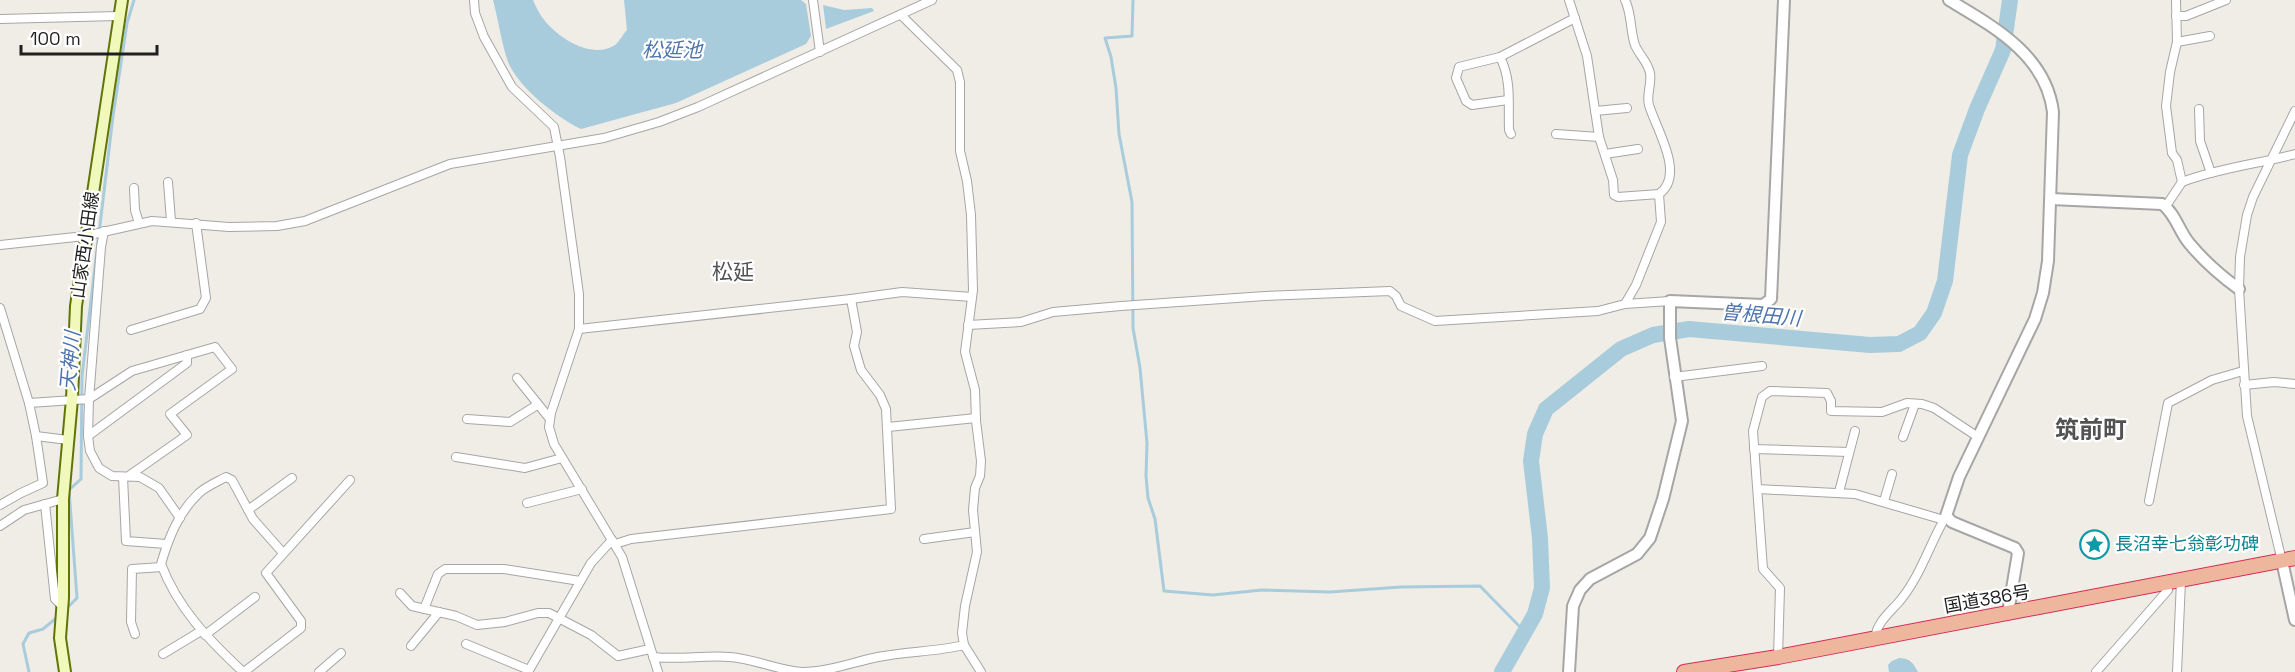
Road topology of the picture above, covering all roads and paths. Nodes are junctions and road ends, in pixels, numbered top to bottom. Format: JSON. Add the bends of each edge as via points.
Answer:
{"nodes":[{"id":1,"x":122,"y":0,"type":"edge"},
{"id":2,"x":474,"y":0,"type":"edge"},
{"id":3,"x":813,"y":0,"type":"edge"},
{"id":4,"x":932,"y":0,"type":"edge"},
{"id":5,"x":1569,"y":0,"type":"edge"},
{"id":6,"x":1625,"y":0,"type":"edge"},
{"id":7,"x":1785,"y":0,"type":"edge"},
{"id":8,"x":1949,"y":0,"type":"edge"},
{"id":9,"x":2176,"y":0,"type":"edge"},
{"id":10,"x":2226,"y":0,"type":"edge"},
{"id":11,"x":901,"y":15,"type":"junction"},
{"id":12,"x":118,"y":16,"type":"junction"},
{"id":13,"x":2176,"y":16,"type":"junction"},
{"id":14,"x":1575,"y":18,"type":"junction"},
{"id":15,"x":0,"y":19,"type":"edge"},
{"id":16,"x":2210,"y":36,"type":"dead end"},
{"id":17,"x":2177,"y":42,"type":"junction"},
{"id":18,"x":820,"y":52,"type":"junction"},
{"id":19,"x":1500,"y":57,"type":"junction"},
{"id":20,"x":1508,"y":100,"type":"junction"},
{"id":21,"x":1627,"y":108,"type":"dead end"},
{"id":22,"x":2199,"y":109,"type":"dead end"},
{"id":23,"x":1595,"y":111,"type":"junction"},
{"id":24,"x":2295,"y":111,"type":"edge"},
{"id":25,"x":1511,"y":134,"type":"dead end"},
{"id":26,"x":1556,"y":134,"type":"dead end"},
{"id":27,"x":1599,"y":137,"type":"junction"},
{"id":28,"x":556,"y":146,"type":"junction"},
{"id":29,"x":1638,"y":149,"type":"dead end"},
{"id":30,"x":1605,"y":154,"type":"junction"},
{"id":31,"x":2295,"y":154,"type":"edge"},
{"id":32,"x":2270,"y":161,"type":"junction"},
{"id":33,"x":2211,"y":173,"type":"junction"},
{"id":34,"x":168,"y":182,"type":"dead end"},
{"id":35,"x":2182,"y":182,"type":"junction"},
{"id":36,"x":134,"y":188,"type":"dead end"},
{"id":37,"x":1659,"y":194,"type":"junction"},
{"id":38,"x":2051,"y":199,"type":"junction"},
{"id":39,"x":2166,"y":206,"type":"junction"},
{"id":40,"x":171,"y":221,"type":"junction"},
{"id":41,"x":139,"y":223,"type":"junction"},
{"id":42,"x":196,"y":223,"type":"junction"},
{"id":43,"x":105,"y":231,"type":"junction"},
{"id":44,"x":85,"y":236,"type":"junction"},
{"id":45,"x":0,"y":245,"type":"edge"},
{"id":46,"x":2239,"y":289,"type":"junction"},
{"id":47,"x":972,"y":297,"type":"junction"},
{"id":48,"x":850,"y":299,"type":"junction"},
{"id":49,"x":1625,"y":304,"type":"junction"},
{"id":50,"x":1670,"y":306,"type":"junction"},
{"id":51,"x":0,"y":308,"type":"edge"},
{"id":52,"x":968,"y":325,"type":"junction"},
{"id":53,"x":579,"y":329,"type":"junction"},
{"id":54,"x":131,"y":330,"type":"dead end"},
{"id":55,"x":187,"y":355,"type":"junction"},
{"id":56,"x":1762,"y":366,"type":"dead end"},
{"id":57,"x":2242,"y":371,"type":"junction"},
{"id":58,"x":1674,"y":377,"type":"junction"},
{"id":59,"x":517,"y":378,"type":"dead end"},
{"id":60,"x":2295,"y":384,"type":"edge"},
{"id":61,"x":2244,"y":385,"type":"junction"},
{"id":62,"x":72,"y":399,"type":"junction"},
{"id":63,"x":89,"y":399,"type":"junction"},
{"id":64,"x":29,"y":404,"type":"junction"},
{"id":65,"x":1915,"y":404,"type":"junction"},
{"id":66,"x":537,"y":405,"type":"junction"},
{"id":67,"x":976,"y":418,"type":"junction"},
{"id":68,"x":467,"y":419,"type":"dead end"},
{"id":69,"x":550,"y":419,"type":"junction"},
{"id":70,"x":888,"y":427,"type":"junction"},
{"id":71,"x":1855,"y":431,"type":"dead end"},
{"id":72,"x":36,"y":436,"type":"junction"},
{"id":73,"x":88,"y":436,"type":"junction"},
{"id":74,"x":1904,"y":437,"type":"dead end"},
{"id":75,"x":1978,"y":437,"type":"junction"},
{"id":76,"x":68,"y":440,"type":"junction"},
{"id":77,"x":1754,"y":449,"type":"junction"},
{"id":78,"x":1849,"y":452,"type":"junction"},
{"id":79,"x":456,"y":457,"type":"dead end"},
{"id":80,"x":562,"y":458,"type":"junction"},
{"id":81,"x":1892,"y":474,"type":"dead end"},
{"id":82,"x":127,"y":476,"type":"junction"},
{"id":83,"x":292,"y":478,"type":"dead end"},
{"id":84,"x":350,"y":480,"type":"dead end"},
{"id":85,"x":582,"y":489,"type":"junction"},
{"id":86,"x":1758,"y":489,"type":"junction"},
{"id":87,"x":1839,"y":492,"type":"junction"},
{"id":88,"x":63,"y":499,"type":"junction"},
{"id":89,"x":1884,"y":501,"type":"junction"},
{"id":90,"x":2149,"y":501,"type":"dead end"},
{"id":91,"x":527,"y":503,"type":"dead end"},
{"id":92,"x":45,"y":504,"type":"junction"},
{"id":93,"x":0,"y":505,"type":"edge"},
{"id":94,"x":248,"y":510,"type":"junction"},
{"id":95,"x":180,"y":518,"type":"junction"},
{"id":96,"x":1945,"y":518,"type":"junction"},
{"id":97,"x":0,"y":526,"type":"edge"},
{"id":98,"x":975,"y":532,"type":"junction"},
{"id":99,"x":924,"y":538,"type":"dead end"},
{"id":100,"x":614,"y":542,"type":"junction"},
{"id":101,"x":166,"y":544,"type":"junction"},
{"id":102,"x":284,"y":553,"type":"junction"},
{"id":103,"x":2289,"y":559,"type":"edge"},
{"id":104,"x":162,"y":567,"type":"junction"},
{"id":105,"x":580,"y":581,"type":"junction"},
{"id":106,"x":2174,"y":582,"type":"junction"},
{"id":107,"x":400,"y":593,"type":"dead end"},
{"id":108,"x":255,"y":597,"type":"dead end"},
{"id":109,"x":63,"y":606,"type":"junction"},
{"id":110,"x":424,"y":609,"type":"junction"},
{"id":111,"x":439,"y":612,"type":"junction"},
{"id":112,"x":2008,"y":614,"type":"junction"},
{"id":113,"x":559,"y":617,"type":"junction"},
{"id":114,"x":2295,"y":620,"type":"edge"},
{"id":115,"x":203,"y":633,"type":"junction"},
{"id":116,"x":135,"y":634,"type":"dead end"},
{"id":117,"x":1875,"y":638,"type":"junction"},
{"id":118,"x":466,"y":644,"type":"dead end"},
{"id":119,"x":964,"y":645,"type":"junction"},
{"id":120,"x":411,"y":646,"type":"dead end"},
{"id":121,"x":341,"y":653,"type":"dead end"},
{"id":122,"x":651,"y":653,"type":"junction"},
{"id":123,"x":163,"y":654,"type":"dead end"},
{"id":124,"x":1778,"y":657,"type":"junction"},
{"id":125,"x":528,"y":671,"type":"edge"},
{"id":126,"x":64,"y":672,"type":"edge"},
{"id":127,"x":244,"y":672,"type":"edge"},
{"id":128,"x":319,"y":672,"type":"edge"},
{"id":129,"x":658,"y":672,"type":"edge"},
{"id":130,"x":981,"y":672,"type":"edge"},
{"id":131,"x":1569,"y":672,"type":"edge"},
{"id":132,"x":1684,"y":672,"type":"edge"},
{"id":133,"x":2096,"y":672,"type":"edge"},
{"id":134,"x":2177,"y":672,"type":"edge"}],
"edges":[{"from":1,"to":12,"type":"main road","name":"山家西小田線"},
{"from":2,"to":28,"type":"street","via":[[484,37],[512,87],[554,127]]},
{"from":3,"to":18,"type":"street"},
{"from":4,"to":11,"type":"street"},
{"from":5,"to":14,"type":"street"},
{"from":6,"to":37,"type":"street","via":[[1636,47],[1650,75],[1648,103],[1668,162],[1670,179]]},
{"from":7,"to":50,"type":"street","via":[[1771,299],[1763,305]]},
{"from":8,"to":38,"type":"street","via":[[2016,45],[2042,75],[2051,100],[2053,122]]},
{"from":9,"to":13,"type":"street"},
{"from":10,"to":13,"type":"street","via":[[2186,16]]},
{"from":11,"to":18,"type":"street"},
{"from":11,"to":47,"type":"street","via":[[957,70],[959,132],[970,215]]},
{"from":12,"to":15,"type":"street"},
{"from":12,"to":44,"type":"main road","name":"山家西小田線"},
{"from":13,"to":17,"type":"street"},
{"from":14,"to":19,"type":"street"},
{"from":14,"to":23,"type":"street","via":[[1587,56]]},
{"from":16,"to":17,"type":"street"},
{"from":17,"to":35,"type":"street","via":[[2166,106],[2172,153]]},
{"from":18,"to":28,"type":"street","via":[[659,122],[604,138]]},
{"from":19,"to":20,"type":"street","via":[[1510,88]]},
{"from":19,"to":20,"type":"street","via":[[1459,67],[1456,78],[1466,101],[1472,105]]},
{"from":20,"to":25,"type":"street"},
{"from":21,"to":23,"type":"street"},
{"from":22,"to":33,"type":"street","via":[[2200,141]]},
{"from":23,"to":27,"type":"street"},
{"from":24,"to":32,"type":"street"},
{"from":26,"to":27,"type":"street"},
{"from":27,"to":30,"type":"street"},
{"from":28,"to":42,"type":"street","via":[[450,164],[305,221],[229,227]]},
{"from":28,"to":53,"type":"street","via":[[579,294]]},
{"from":29,"to":30,"type":"street"},
{"from":30,"to":37,"type":"street","via":[[1614,195]]},
{"from":31,"to":32,"type":"street"},
{"from":32,"to":33,"type":"street"},
{"from":32,"to":46,"type":"street","via":[[2247,215]]},
{"from":33,"to":35,"type":"street"},
{"from":34,"to":40,"type":"street"},
{"from":35,"to":39,"type":"street"},
{"from":36,"to":41,"type":"street"},
{"from":37,"to":49,"type":"street","via":[[1660,222]]},
{"from":38,"to":39,"type":"street"},
{"from":38,"to":75,"type":"street","via":[[2048,261],[2035,319]]},
{"from":39,"to":46,"type":"street","via":[[2188,242]]},
{"from":40,"to":41,"type":"street"},
{"from":40,"to":42,"type":"street"},
{"from":41,"to":43,"type":"street"},
{"from":42,"to":54,"type":"street","via":[[206,298],[200,309]]},
{"from":43,"to":44,"type":"street"},
{"from":43,"to":63,"type":"street"},
{"from":44,"to":45,"type":"street"},
{"from":44,"to":62,"type":"main road","name":"山家西小田線","via":[[76,306]]},
{"from":46,"to":57,"type":"street"},
{"from":47,"to":48,"type":"street","via":[[902,292]]},
{"from":47,"to":52,"type":"street"},
{"from":48,"to":53,"type":"street"},
{"from":48,"to":70,"type":"street","via":[[857,332],[854,346],[861,370],[880,395]]},
{"from":49,"to":50,"type":"street"},
{"from":49,"to":52,"type":"street","via":[[1598,311],[1435,321],[1401,306],[1390,291],[1120,306],[1053,312],[1021,322]]},
{"from":50,"to":58,"type":"street"},
{"from":51,"to":64,"type":"street"},
{"from":52,"to":67,"type":"street","via":[[965,352],[975,390]]},
{"from":53,"to":69,"type":"street"},
{"from":55,"to":63,"type":"street","via":[[132,371]]},
{"from":55,"to":73,"type":"street","via":[[187,363]]},
{"from":55,"to":82,"type":"street","via":[[215,347],[232,369],[170,414],[187,435]]},
{"from":56,"to":58,"type":"street"},
{"from":57,"to":61,"type":"street"},
{"from":57,"to":90,"type":"street","via":[[2212,380],[2168,403]]},
{"from":58,"to":131,"type":"street","via":[[1682,421],[1657,521],[1637,554],[1590,579],[1580,590],[1574,606]]},
{"from":59,"to":66,"type":"street"},
{"from":60,"to":61,"type":"street"},
{"from":61,"to":103,"type":"street","via":[[2247,416]]},
{"from":62,"to":63,"type":"street"},
{"from":62,"to":64,"type":"street"},
{"from":62,"to":76,"type":"main road","name":"山家西小田線"},
{"from":63,"to":73,"type":"street"},
{"from":64,"to":72,"type":"street"},
{"from":65,"to":74,"type":"street"},
{"from":65,"to":75,"type":"street","via":[[1935,408]]},
{"from":65,"to":77,"type":"street","via":[[1894,406],[1882,412],[1831,411],[1827,393],[1770,391],[1762,397],[1753,431]]},
{"from":66,"to":68,"type":"street","via":[[510,422]]},
{"from":66,"to":69,"type":"street"},
{"from":67,"to":70,"type":"street"},
{"from":67,"to":98,"type":"street","via":[[981,461],[973,510]]},
{"from":69,"to":80,"type":"street","via":[[549,428]]},
{"from":70,"to":100,"type":"street","via":[[891,509]]},
{"from":71,"to":78,"type":"street"},
{"from":72,"to":76,"type":"street"},
{"from":72,"to":93,"type":"street","via":[[43,483]]},
{"from":73,"to":82,"type":"street","via":[[99,468],[112,476]]},
{"from":75,"to":96,"type":"street"},
{"from":76,"to":88,"type":"main road","name":"山家西小田線"},
{"from":77,"to":78,"type":"street"},
{"from":77,"to":86,"type":"street"},
{"from":78,"to":87,"type":"street"},
{"from":79,"to":80,"type":"street","via":[[525,468]]},
{"from":80,"to":85,"type":"street"},
{"from":81,"to":89,"type":"street"},
{"from":82,"to":95,"type":"street","via":[[140,477],[159,488]]},
{"from":82,"to":101,"type":"street","via":[[126,541]]},
{"from":83,"to":94,"type":"street"},
{"from":84,"to":102,"type":"street"},
{"from":85,"to":91,"type":"street"},
{"from":85,"to":100,"type":"street"},
{"from":86,"to":87,"type":"street"},
{"from":86,"to":124,"type":"street","via":[[1763,568],[1780,588]]},
{"from":87,"to":89,"type":"street"},
{"from":88,"to":92,"type":"street"},
{"from":88,"to":109,"type":"main road","name":"山家西小田線"},
{"from":89,"to":96,"type":"street"},
{"from":92,"to":97,"type":"street","via":[[24,510]]},
{"from":92,"to":109,"type":"street","via":[[54,599]]},
{"from":94,"to":95,"type":"street","via":[[232,480],[226,477],[197,495]]},
{"from":94,"to":102,"type":"street"},
{"from":95,"to":101,"type":"street"},
{"from":96,"to":112,"type":"street","via":[[2015,548],[2018,553]]},
{"from":96,"to":117,"type":"street","via":[[1926,560],[1901,600],[1876,628]]},
{"from":98,"to":99,"type":"street"},
{"from":98,"to":119,"type":"street","via":[[977,552],[965,606]]},
{"from":100,"to":105,"type":"street","via":[[591,563]]},
{"from":100,"to":122,"type":"street"},
{"from":101,"to":104,"type":"street"},
{"from":102,"to":127,"type":"street","via":[[266,573],[301,621],[301,628]]},
{"from":103,"to":106,"type":"highway","name":"国道386号"},
{"from":103,"to":114,"type":"street"},
{"from":104,"to":115,"type":"street","via":[[186,612]]},
{"from":104,"to":116,"type":"street","via":[[132,569],[131,622]]},
{"from":105,"to":110,"type":"street","via":[[504,569],[445,569],[438,574]]},
{"from":105,"to":113,"type":"street"},
{"from":106,"to":112,"type":"highway","name":"国道386号"},
{"from":106,"to":133,"type":"street"},
{"from":106,"to":134,"type":"street"},
{"from":107,"to":110,"type":"street","via":[[412,606]]},
{"from":108,"to":115,"type":"street"},
{"from":109,"to":126,"type":"main road","name":"山家西小田線","via":[[60,638]]},
{"from":110,"to":111,"type":"street"},
{"from":111,"to":113,"type":"street","via":[[477,625],[538,613]]},
{"from":111,"to":120,"type":"street"},
{"from":112,"to":117,"type":"highway","name":"国道386号"},
{"from":113,"to":122,"type":"street","via":[[618,656]]},
{"from":113,"to":125,"type":"street"},
{"from":115,"to":123,"type":"street"},
{"from":115,"to":127,"type":"street"},
{"from":117,"to":124,"type":"highway","name":"国道386号"},
{"from":118,"to":125,"type":"street"},
{"from":119,"to":122,"type":"street","via":[[879,656],[816,671],[728,657],[668,659]]},
{"from":119,"to":130,"type":"street"},
{"from":121,"to":128,"type":"street"},
{"from":122,"to":129,"type":"street"},
{"from":124,"to":132,"type":"highway","name":"国道386号"}]}
